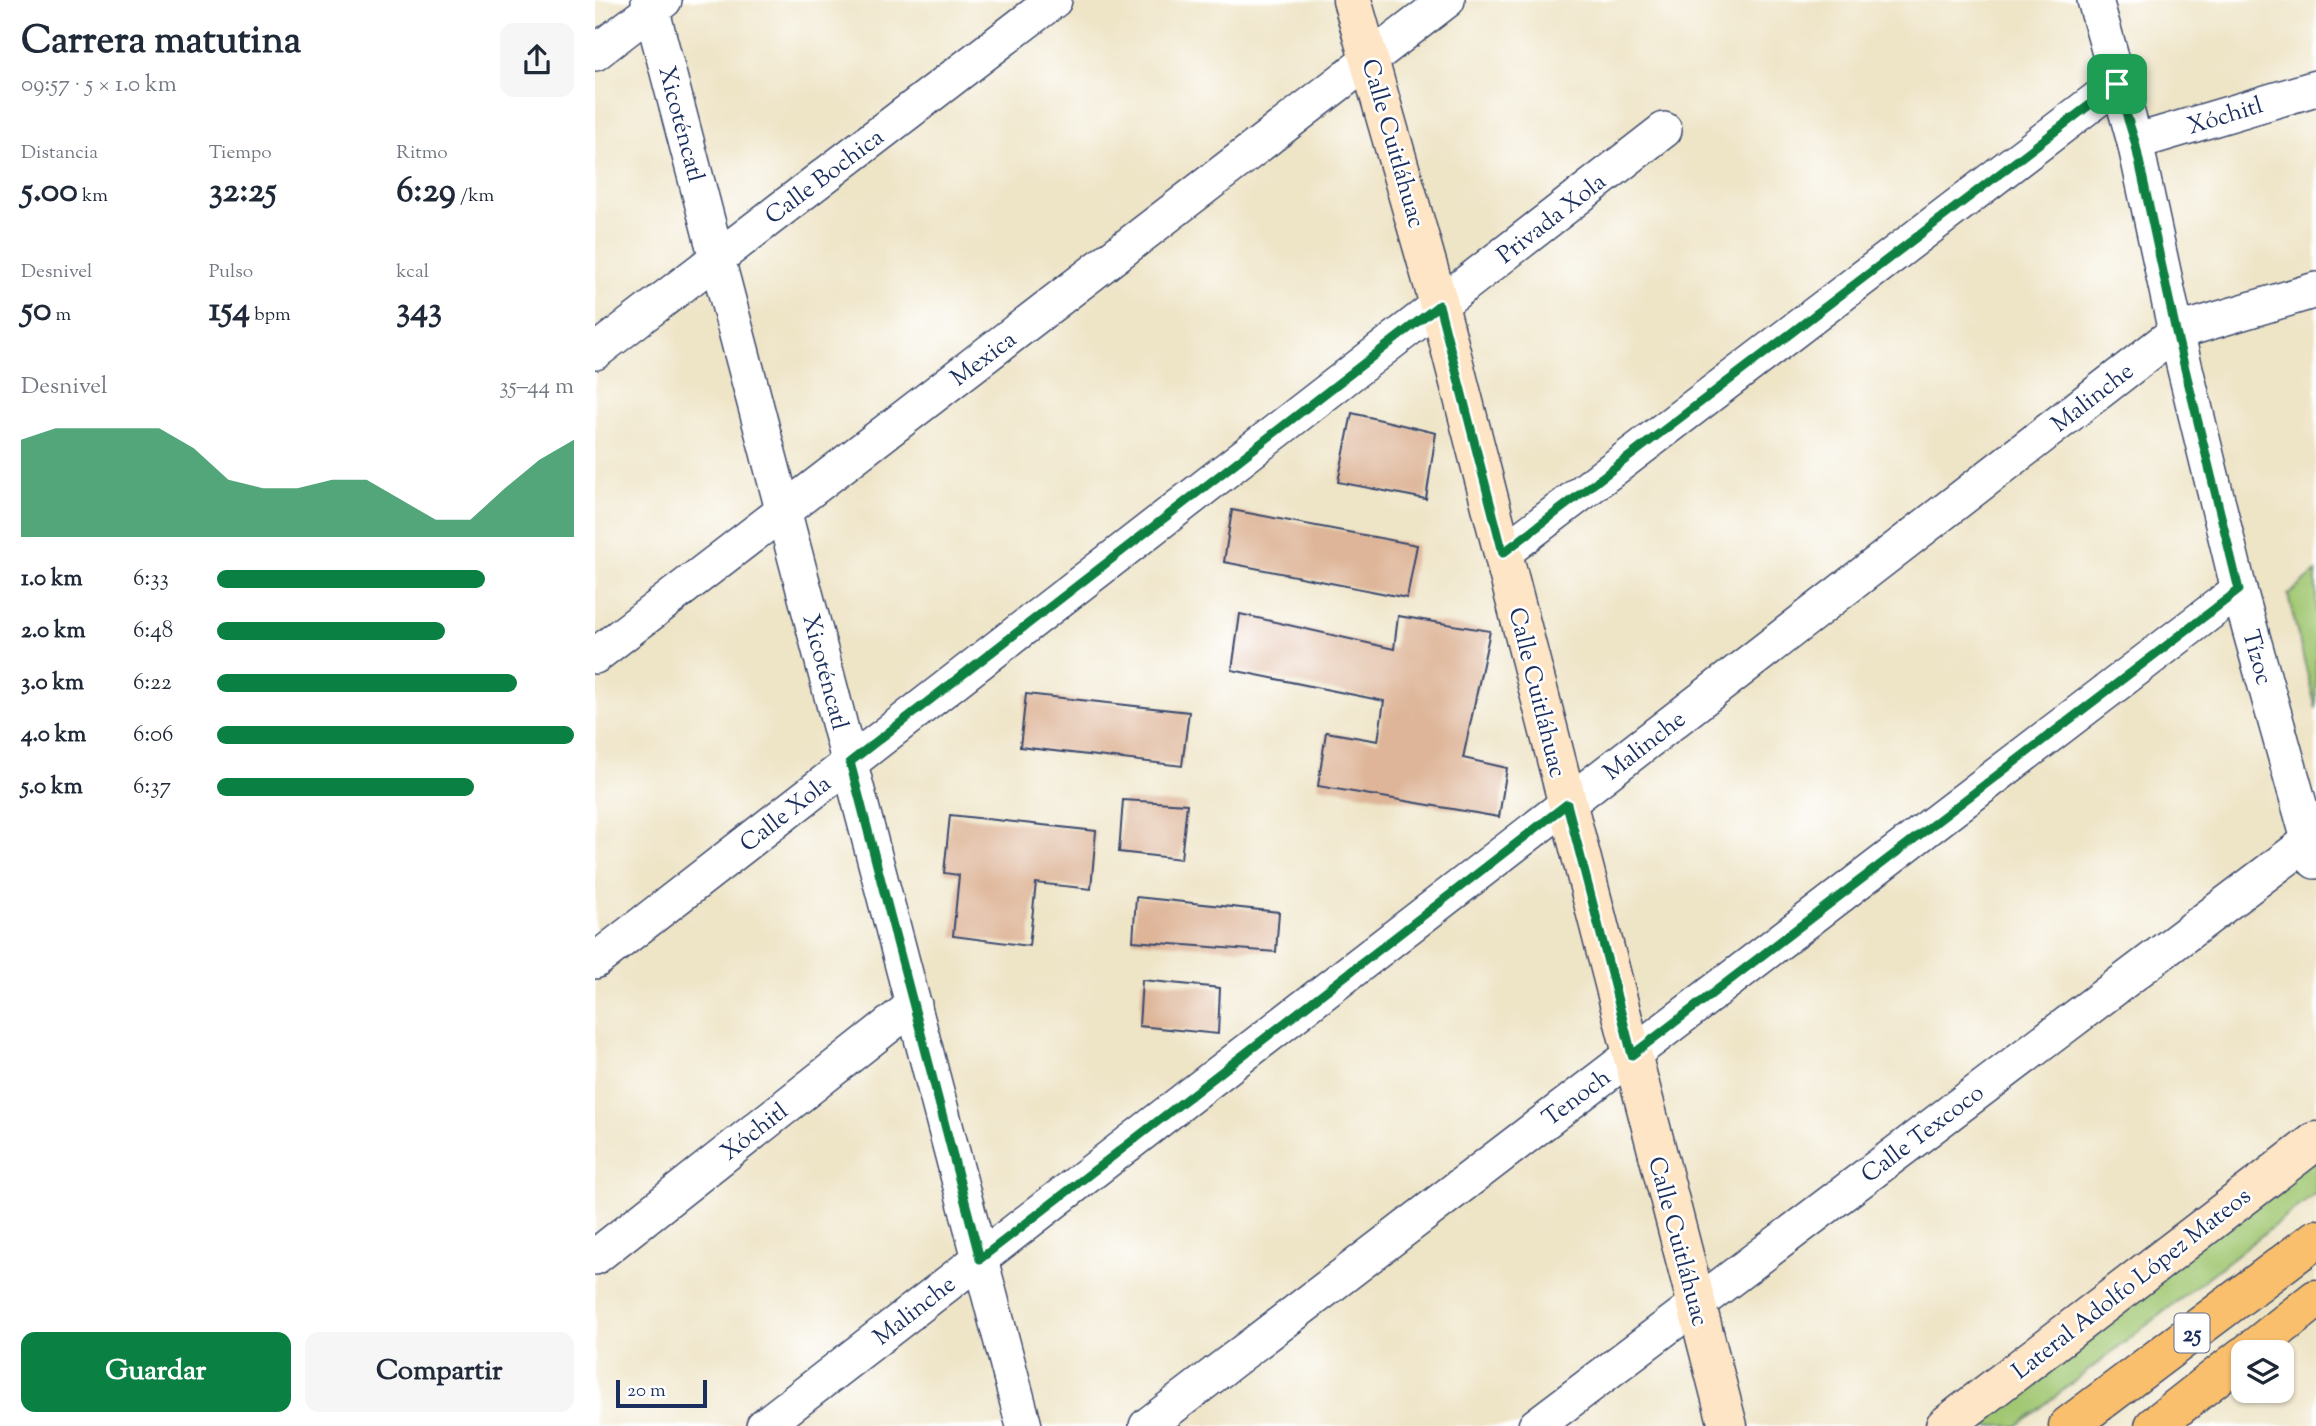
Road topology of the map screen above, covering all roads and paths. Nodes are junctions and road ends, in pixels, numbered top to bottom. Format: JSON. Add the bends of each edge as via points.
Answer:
{"nodes":[{"id":1,"x":1054,"y":0,"type":"edge"},
{"id":2,"x":1352,"y":0,"type":"edge"},
{"id":3,"x":1447,"y":0,"type":"edge"},
{"id":4,"x":2095,"y":0,"type":"edge"},
{"id":5,"x":655,"y":3,"type":"edge"},
{"id":6,"x":595,"y":53,"type":"edge"},
{"id":7,"x":1371,"y":60,"type":"junction"},
{"id":8,"x":2117,"y":84,"type":"junction"},
{"id":9,"x":2316,"y":88,"type":"edge"},
{"id":10,"x":1664,"y":130,"type":"dead end"},
{"id":11,"x":2135,"y":142,"type":"junction"},
{"id":12,"x":717,"y":257,"type":"junction"},
{"id":13,"x":2316,"y":290,"type":"edge"},
{"id":14,"x":1439,"y":305,"type":"junction"},
{"id":15,"x":2176,"y":332,"type":"junction"},
{"id":16,"x":595,"y":352,"type":"edge"},
{"id":17,"x":784,"y":510,"type":"junction"},
{"id":18,"x":1503,"y":553,"type":"junction"},
{"id":19,"x":2239,"y":590,"type":"junction"},
{"id":20,"x":595,"y":656,"type":"edge"},
{"id":21,"x":850,"y":762,"type":"junction"},
{"id":22,"x":1567,"y":804,"type":"junction"},
{"id":23,"x":2313,"y":853,"type":"edge"},
{"id":24,"x":595,"y":961,"type":"edge"},
{"id":25,"x":914,"y":1005,"type":"junction"},
{"id":26,"x":1632,"y":1055,"type":"junction"},
{"id":27,"x":2316,"y":1140,"type":"edge"},
{"id":28,"x":2316,"y":1239,"type":"edge"},
{"id":29,"x":595,"y":1257,"type":"edge"},
{"id":30,"x":980,"y":1259,"type":"junction"},
{"id":31,"x":2316,"y":1299,"type":"edge"},
{"id":32,"x":1696,"y":1304,"type":"junction"},
{"id":33,"x":2264,"y":1340,"type":"edge"},
{"id":34,"x":2231,"y":1366,"type":"edge"},
{"id":35,"x":764,"y":1426,"type":"edge"},
{"id":36,"x":1024,"y":1426,"type":"edge"},
{"id":37,"x":1147,"y":1426,"type":"edge"},
{"id":38,"x":1536,"y":1426,"type":"edge"},
{"id":39,"x":1728,"y":1426,"type":"edge"},
{"id":40,"x":1945,"y":1426,"type":"edge"},
{"id":41,"x":2068,"y":1426,"type":"edge"},
{"id":42,"x":2154,"y":1426,"type":"edge"}],
"edges":[{"from":1,"to":12,"type":"street","name":"Calle Bochica"},
{"from":2,"to":7,"type":"street","name":"Calle Cuitláhuac"},
{"from":3,"to":7,"type":"street","name":"Mexica"},
{"from":4,"to":8,"type":"street","name":"Tízoc"},
{"from":5,"to":6,"type":"street"},
{"from":5,"to":12,"type":"street","name":"Xicoténcatl"},
{"from":7,"to":14,"type":"street","name":"Calle Cuitláhuac"},
{"from":7,"to":17,"type":"street","name":"Mexica"},
{"from":8,"to":11,"type":"street","name":"Tízoc"},
{"from":8,"to":18,"type":"street"},
{"from":9,"to":11,"type":"street","name":"Xóchitl"},
{"from":10,"to":14,"type":"street","name":"Privada Xola"},
{"from":11,"to":15,"type":"street","name":"Tízoc"},
{"from":12,"to":16,"type":"street","name":"Calle Bochica"},
{"from":12,"to":17,"type":"street","name":"Xicoténcatl"},
{"from":13,"to":15,"type":"street","name":"Malinche"},
{"from":14,"to":18,"type":"street","name":"Calle Cuitláhuac"},
{"from":14,"to":21,"type":"street","name":"Calle Xola"},
{"from":15,"to":19,"type":"street","name":"Tízoc"},
{"from":15,"to":22,"type":"street","name":"Malinche"},
{"from":17,"to":20,"type":"street","name":"Mexica"},
{"from":17,"to":21,"type":"street","name":"Xicoténcatl"},
{"from":18,"to":22,"type":"street","name":"Calle Cuitláhuac"},
{"from":19,"to":23,"type":"street","name":"Tízoc"},
{"from":19,"to":26,"type":"street","name":"Tenoch"},
{"from":21,"to":24,"type":"street","name":"Calle Xola"},
{"from":21,"to":25,"type":"street","name":"Xicoténcatl"},
{"from":22,"to":26,"type":"street","name":"Calle Cuitláhuac"},
{"from":22,"to":30,"type":"street","name":"Malinche"},
{"from":23,"to":32,"type":"street","name":"Calle Texcoco"},
{"from":25,"to":29,"type":"street","name":"Xóchitl"},
{"from":25,"to":30,"type":"street","name":"Xicoténcatl"},
{"from":26,"to":32,"type":"street","name":"Calle Cuitláhuac"},
{"from":26,"to":37,"type":"street","name":"Tenoch"},
{"from":27,"to":40,"type":"street","name":"Lateral Adolfo López Mateos"},
{"from":28,"to":41,"type":"main road","number":"25"},
{"from":30,"to":35,"type":"street","name":"Malinche"},
{"from":30,"to":36,"type":"street","name":"Xicoténcatl"},
{"from":31,"to":33,"type":"main road","number":"25"},
{"from":32,"to":38,"type":"street","name":"Calle Texcoco"},
{"from":32,"to":39,"type":"street","name":"Calle Cuitláhuac"},
{"from":34,"to":42,"type":"main road","number":"25"}]}
